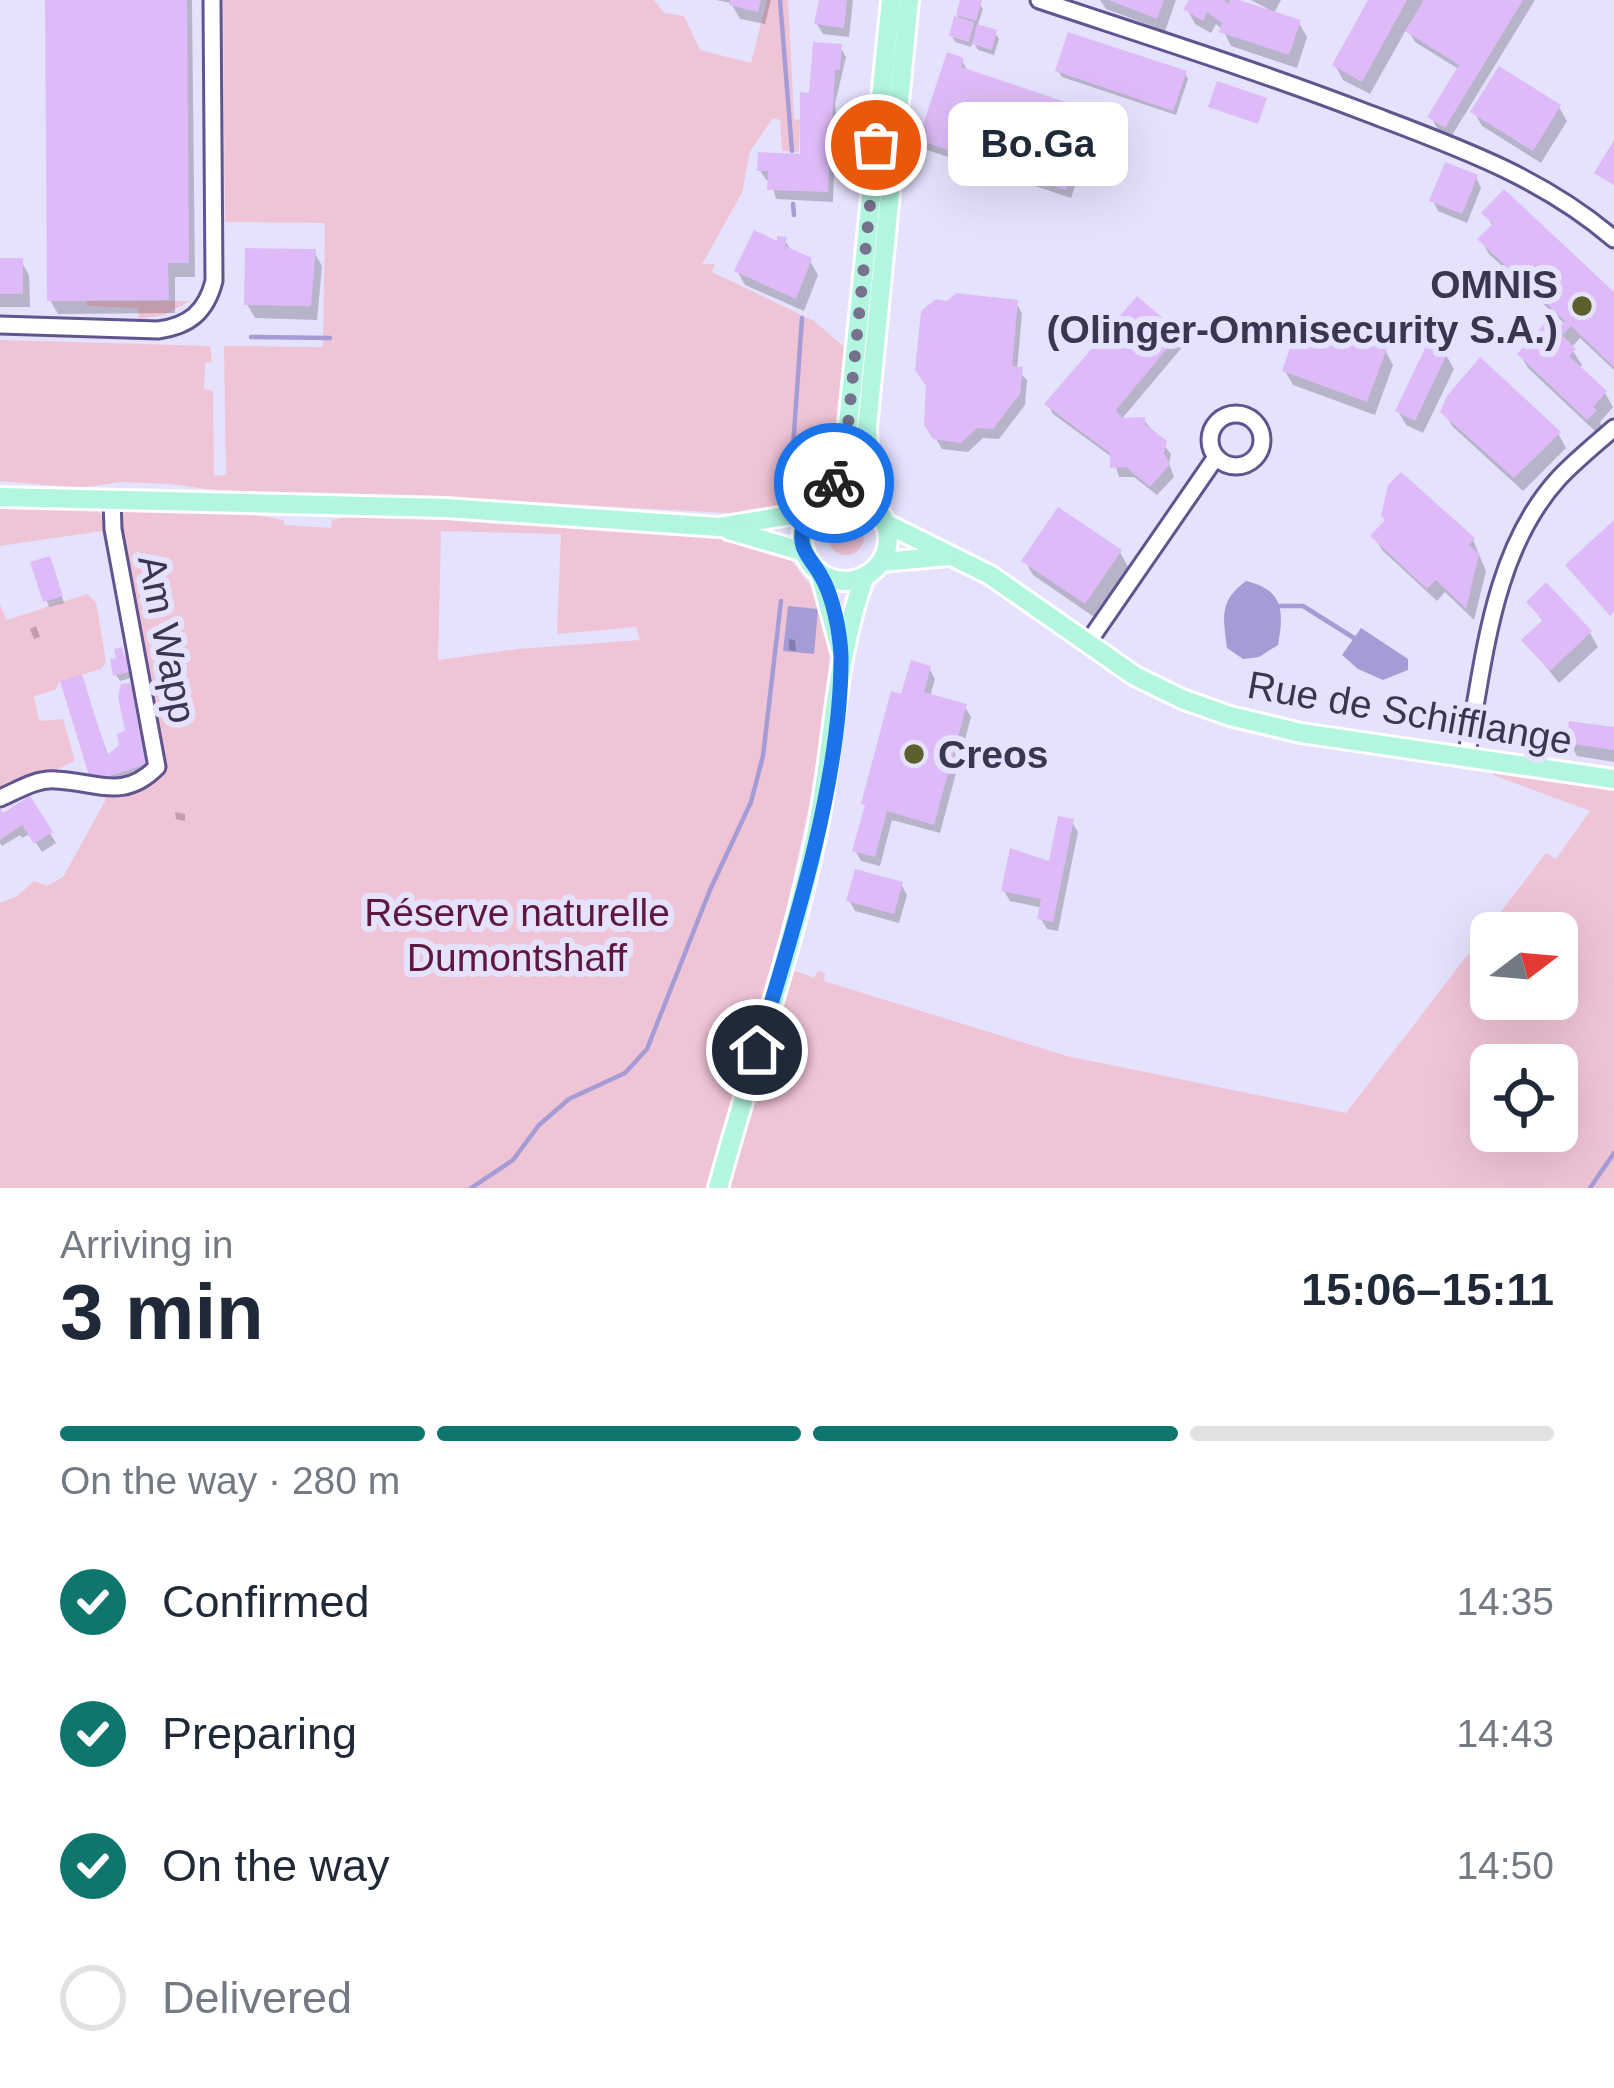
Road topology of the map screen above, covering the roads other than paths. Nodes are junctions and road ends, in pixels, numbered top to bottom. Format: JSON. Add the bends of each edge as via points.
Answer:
{"nodes":[{"id":1,"x":212,"y":0,"type":"edge"},
{"id":2,"x":890,"y":0,"type":"edge"},
{"id":3,"x":909,"y":0,"type":"edge"},
{"id":4,"x":1040,"y":0,"type":"edge"},
{"id":5,"x":1614,"y":239,"type":"edge"},
{"id":6,"x":0,"y":325,"type":"edge"},
{"id":7,"x":1614,"y":428,"type":"edge"},
{"id":8,"x":1216,"y":457,"type":"dead end"},
{"id":9,"x":0,"y":494,"type":"edge"},
{"id":10,"x":112,"y":499,"type":"junction"},
{"id":11,"x":871,"y":503,"type":"junction"},
{"id":12,"x":817,"y":506,"type":"junction"},
{"id":13,"x":886,"y":523,"type":"junction"},
{"id":14,"x":719,"y":527,"type":"junction"},
{"id":15,"x":804,"y":551,"type":"junction"},
{"id":16,"x":950,"y":556,"type":"junction"},
{"id":17,"x":881,"y":562,"type":"junction"},
{"id":18,"x":820,"y":574,"type":"junction"},
{"id":19,"x":865,"y":576,"type":"junction"},
{"id":20,"x":1088,"y":644,"type":"junction"},
{"id":21,"x":841,"y":652,"type":"junction"},
{"id":22,"x":1466,"y":758,"type":"junction"},
{"id":23,"x":1614,"y":779,"type":"edge"},
{"id":24,"x":0,"y":798,"type":"edge"},
{"id":25,"x":718,"y":1188,"type":"edge"}],
"edges":[{"from":1,"to":6,"type":"street","via":[[214,281],[201,312],[158,330]]},
{"from":2,"to":12,"type":"main road","via":[[848,425],[841,472]]},
{"from":3,"to":11,"type":"main road","via":[[867,428]]},
{"from":4,"to":5,"type":"street","via":[[1492,160]]},
{"from":7,"to":22,"type":"street","via":[[1558,480],[1510,558]]},
{"from":8,"to":20,"type":"street"},
{"from":9,"to":10,"type":"main road"},
{"from":10,"to":14,"type":"main road"},
{"from":10,"to":24,"type":"street","name":"Am Wapp","via":[[157,767],[129,787],[55,779]]},
{"from":11,"to":12,"type":"main road","via":[[848,494]]},
{"from":11,"to":13,"type":"main road"},
{"from":12,"to":14,"type":"main road"},
{"from":12,"to":15,"type":"main road","via":[[803,524]]},
{"from":13,"to":16,"type":"main road","name":"Rue de Schifflange"},
{"from":13,"to":17,"type":"main road"},
{"from":14,"to":15,"type":"main road"},
{"from":15,"to":18,"type":"main road"},
{"from":16,"to":17,"type":"main road"},
{"from":16,"to":20,"type":"main road","name":"Rue de Schifflange"},
{"from":17,"to":19,"type":"main road"},
{"from":18,"to":19,"type":"main road","via":[[842,581]]},
{"from":18,"to":21,"type":"main road"},
{"from":19,"to":21,"type":"main road"},
{"from":20,"to":22,"type":"main road","name":"Rue de Schifflange","via":[[1135,676],[1230,716]]},
{"from":21,"to":25,"type":"main road","via":[[815,838]]},
{"from":22,"to":23,"type":"main road","name":"Rue de Schifflange"}]}
